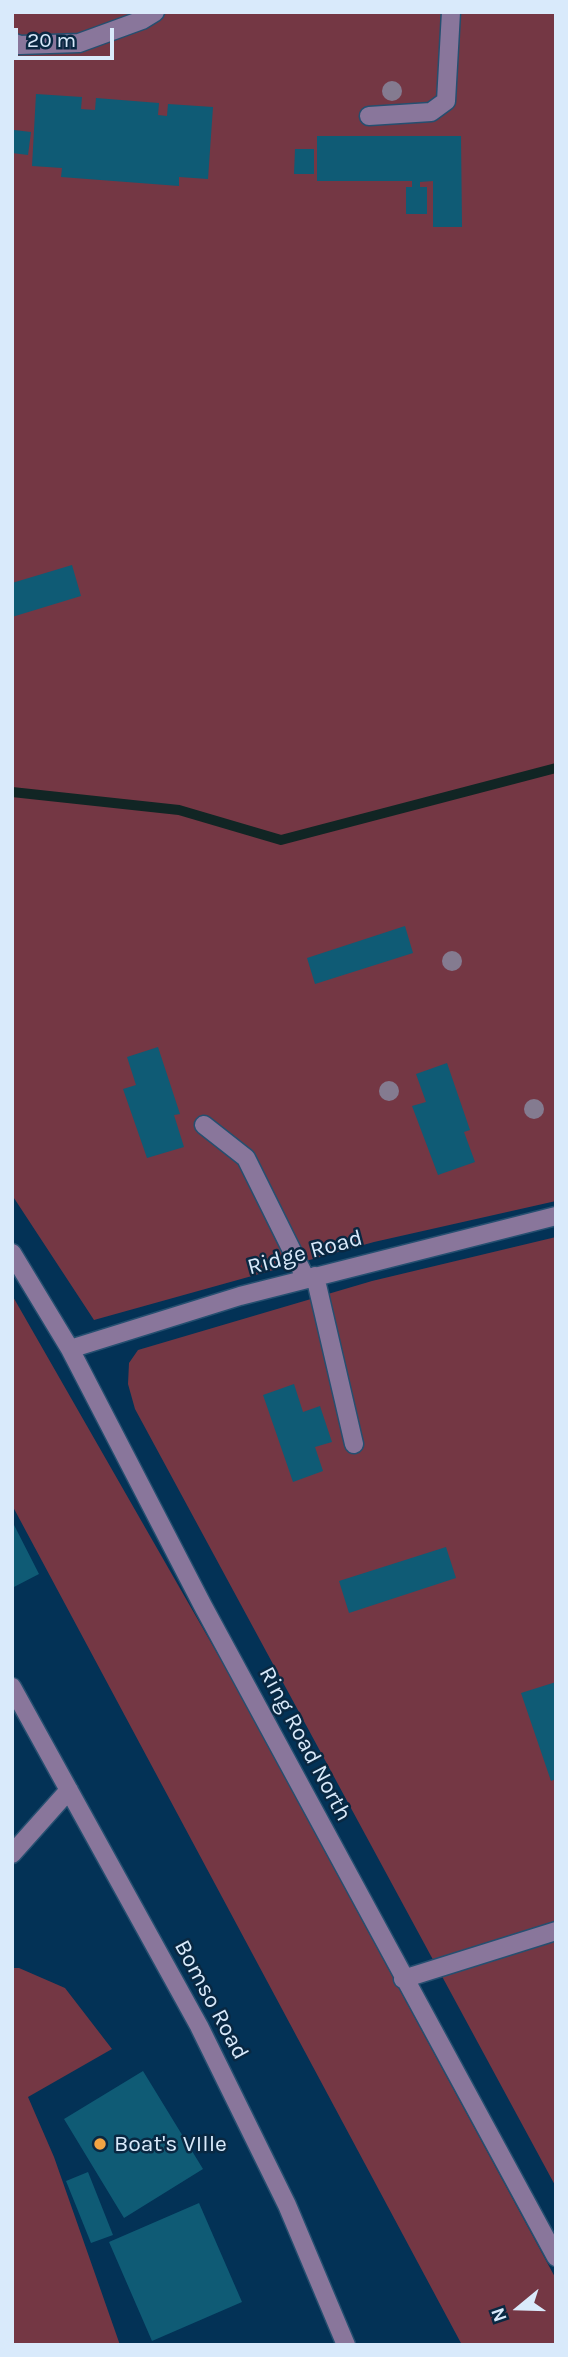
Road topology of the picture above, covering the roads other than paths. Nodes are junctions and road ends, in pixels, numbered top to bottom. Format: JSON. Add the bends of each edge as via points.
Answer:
{"nodes":[{"id":1,"x":155,"y":12,"type":"edge"},
{"id":2,"x":451,"y":12,"type":"edge"},
{"id":3,"x":12,"y":42,"type":"edge"},
{"id":4,"x":369,"y":116,"type":"dead end"},
{"id":5,"x":204,"y":1125,"type":"dead end"},
{"id":6,"x":556,"y":1216,"type":"edge"},
{"id":7,"x":12,"y":1253,"type":"edge"},
{"id":8,"x":311,"y":1277,"type":"junction"},
{"id":9,"x":70,"y":1349,"type":"junction"},
{"id":10,"x":354,"y":1444,"type":"dead end"},
{"id":11,"x":12,"y":1688,"type":"edge"},
{"id":12,"x":69,"y":1790,"type":"junction"},
{"id":13,"x":12,"y":1854,"type":"edge"},
{"id":14,"x":556,"y":1931,"type":"edge"},
{"id":15,"x":403,"y":1979,"type":"junction"},
{"id":16,"x":556,"y":2257,"type":"edge"},
{"id":17,"x":346,"y":2345,"type":"edge"}],
"edges":[{"from":1,"to":3,"type":"street","via":[[79,43]]},
{"from":2,"to":4,"type":"street","via":[[446,101],[431,112]]},
{"from":5,"to":8,"type":"street","via":[[246,1158]]},
{"from":6,"to":8,"type":"street","name":"Ridge Road"},
{"from":7,"to":9,"type":"street","name":"Ring Road North"},
{"from":8,"to":9,"type":"street","name":"Ridge Road"},
{"from":8,"to":10,"type":"street"},
{"from":9,"to":15,"type":"street","name":"Ring Road North"},
{"from":11,"to":12,"type":"street","name":"Bomso Road"},
{"from":12,"to":13,"type":"street"},
{"from":12,"to":17,"type":"street","name":"Bomso Road","via":[[199,2026],[286,2205]]},
{"from":14,"to":15,"type":"street"},
{"from":15,"to":16,"type":"street","name":"Ring Road North"}]}
